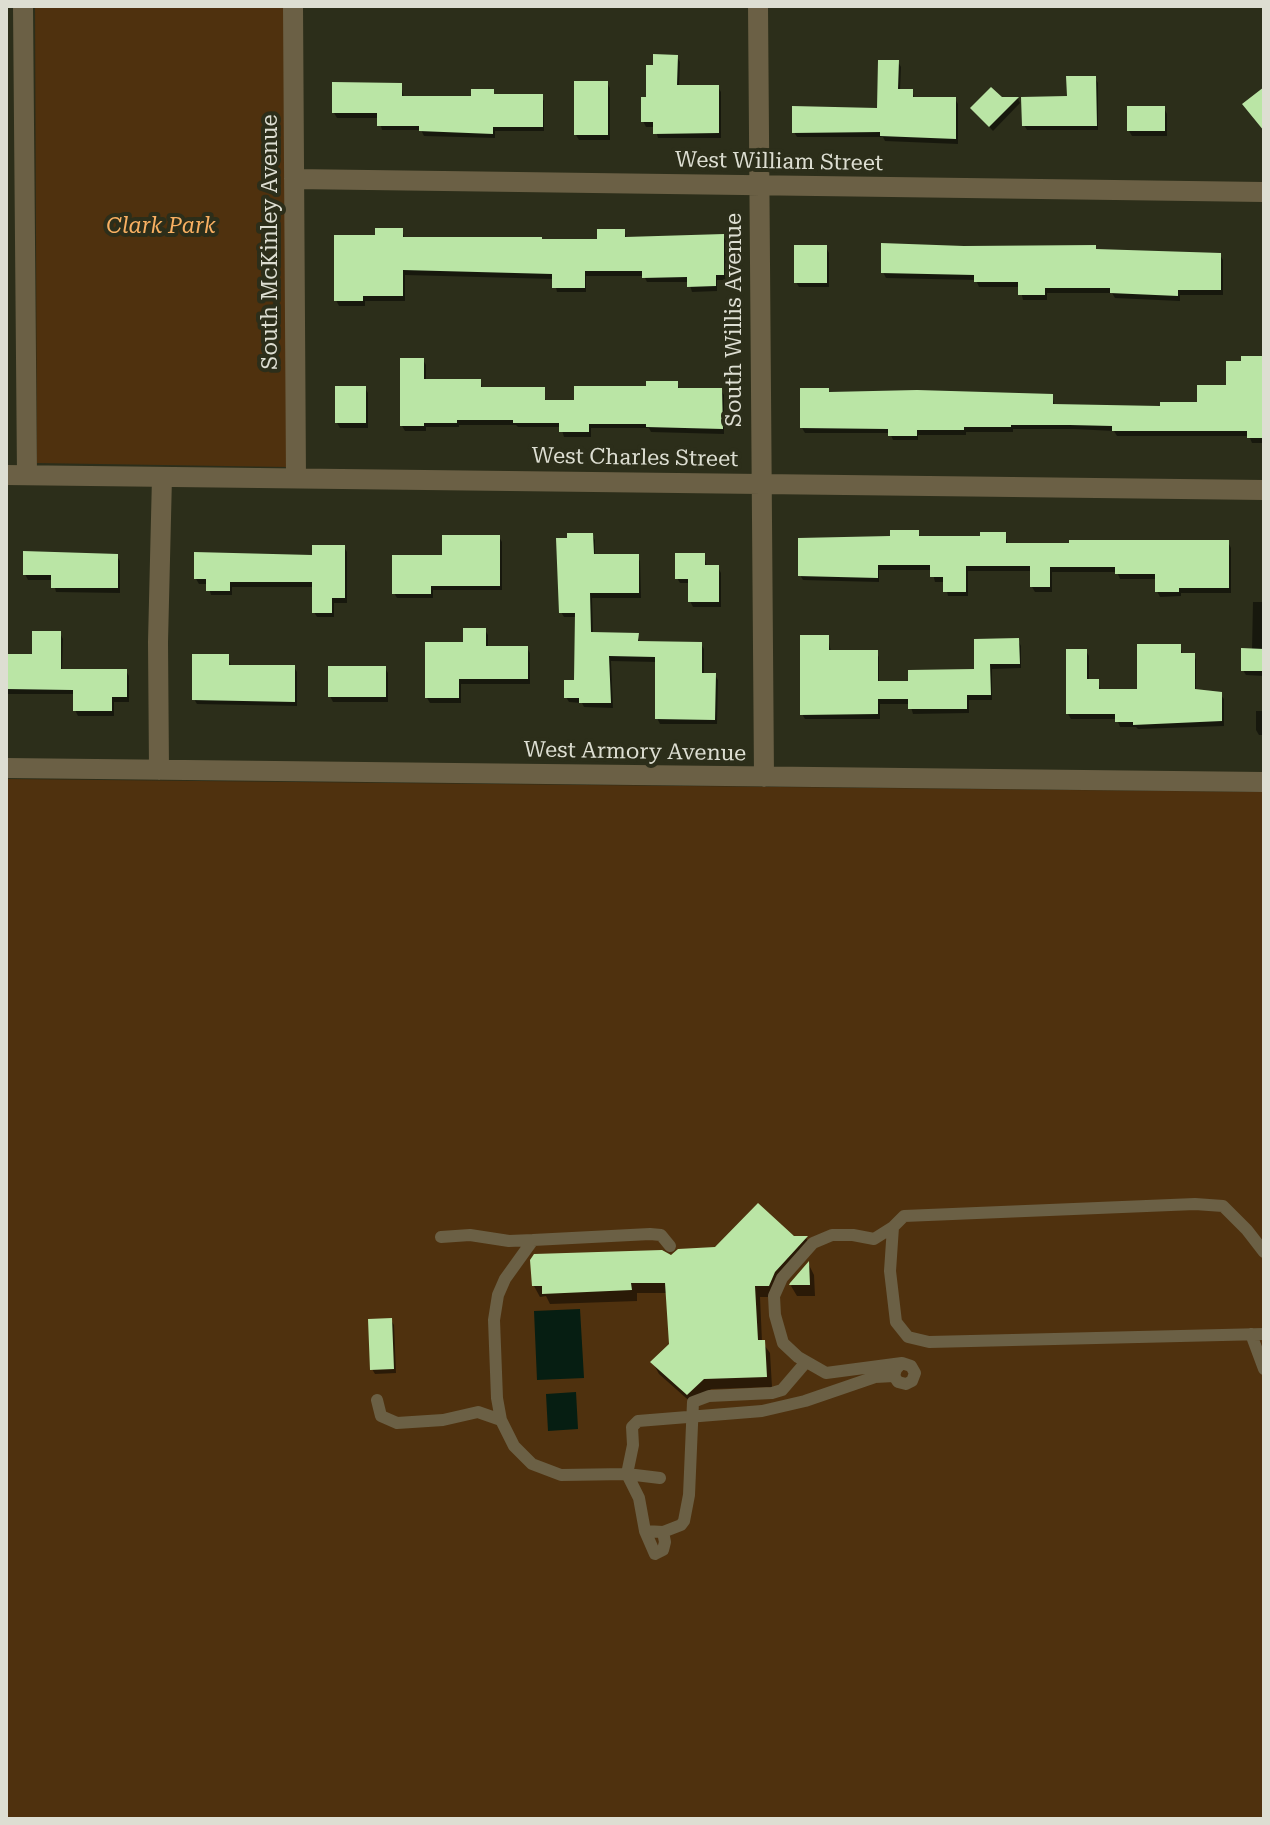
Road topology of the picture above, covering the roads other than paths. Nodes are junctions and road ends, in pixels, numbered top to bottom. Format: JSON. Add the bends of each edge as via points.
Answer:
{"nodes":[{"id":1,"x":23,"y":6,"type":"edge"},
{"id":2,"x":293,"y":6,"type":"edge"},
{"id":3,"x":758,"y":6,"type":"edge"},
{"id":4,"x":15,"y":177,"type":"edge"},
{"id":5,"x":294,"y":179,"type":"junction"},
{"id":6,"x":758,"y":186,"type":"junction"},
{"id":7,"x":1264,"y":192,"type":"edge"},
{"id":8,"x":16,"y":475,"type":"edge"},
{"id":9,"x":162,"y":477,"type":"junction"},
{"id":10,"x":296,"y":478,"type":"junction"},
{"id":11,"x":760,"y":483,"type":"junction"},
{"id":12,"x":1264,"y":490,"type":"edge"},
{"id":13,"x":6,"y":768,"type":"edge"},
{"id":14,"x":159,"y":770,"type":"junction"},
{"id":15,"x":764,"y":777,"type":"junction"},
{"id":16,"x":1264,"y":782,"type":"edge"},
{"id":17,"x":893,"y":1227,"type":"junction"},
{"id":18,"x":441,"y":1237,"type":"dead end"},
{"id":19,"x":533,"y":1240,"type":"junction"},
{"id":20,"x":670,"y":1246,"type":"dead end"},
{"id":21,"x":1264,"y":1252,"type":"edge"},
{"id":22,"x":1258,"y":1334,"type":"edge"},
{"id":23,"x":806,"y":1362,"type":"junction"},
{"id":24,"x":902,"y":1363,"type":"junction"},
{"id":25,"x":1264,"y":1369,"type":"edge"},
{"id":26,"x":894,"y":1376,"type":"junction"},
{"id":27,"x":377,"y":1400,"type":"dead end"},
{"id":28,"x":692,"y":1416,"type":"junction"},
{"id":29,"x":501,"y":1420,"type":"junction"},
{"id":30,"x":627,"y":1474,"type":"junction"},
{"id":31,"x":660,"y":1478,"type":"dead end"},
{"id":32,"x":645,"y":1531,"type":"junction"},
{"id":33,"x":663,"y":1532,"type":"junction"}],
"edges":[{"from":1,"to":4,"type":"street"},
{"from":2,"to":5,"type":"street","name":"South McKinley Avenue"},
{"from":3,"to":6,"type":"street","name":"South Willis Avenue"},
{"from":4,"to":8,"type":"street"},
{"from":5,"to":6,"type":"street","name":"West William Street"},
{"from":5,"to":10,"type":"street","name":"South McKinley Avenue"},
{"from":6,"to":7,"type":"street","name":"West William Street"},
{"from":6,"to":11,"type":"street","name":"South Willis Avenue"},
{"from":8,"to":9,"type":"street","name":"West Charles Street"},
{"from":9,"to":10,"type":"street","name":"West Charles Street"},
{"from":9,"to":14,"type":"street"},
{"from":10,"to":11,"type":"street","name":"West Charles Street"},
{"from":11,"to":12,"type":"street","name":"West Charles Street"},
{"from":11,"to":15,"type":"street","name":"South Willis Avenue"},
{"from":13,"to":14,"type":"street","name":"West Armory Avenue"},
{"from":14,"to":15,"type":"street","name":"West Armory Avenue"},
{"from":15,"to":16,"type":"street","name":"West Armory Avenue"},
{"from":17,"to":21,"type":"lane","via":[[904,1216],[1195,1204],[1223,1206]]},
{"from":17,"to":22,"type":"lane","via":[[890,1271],[896,1322],[908,1337],[929,1342]]},
{"from":17,"to":23,"type":"lane","via":[[874,1239],[821,1238],[782,1278],[774,1296],[777,1330],[783,1343]]},
{"from":18,"to":19,"type":"lane"},
{"from":19,"to":20,"type":"lane","via":[[650,1234],[661,1235]]},
{"from":19,"to":29,"type":"lane","via":[[505,1279],[496,1307]]},
{"from":22,"to":25,"type":"lane"},
{"from":23,"to":24,"type":"lane","via":[[826,1373]]},
{"from":23,"to":28,"type":"lane","via":[[782,1390],[709,1396],[693,1402]]},
{"from":24,"to":26,"type":"lane"},
{"from":24,"to":26,"type":"lane","via":[[915,1373],[912,1381],[898,1382]]},
{"from":26,"to":28,"type":"lane","via":[[762,1411]]},
{"from":27,"to":29,"type":"lane","via":[[381,1416],[397,1423],[478,1412]]},
{"from":28,"to":30,"type":"lane","via":[[638,1421],[632,1427]]},
{"from":28,"to":33,"type":"lane","via":[[684,1521]]},
{"from":29,"to":30,"type":"lane","via":[[514,1446],[532,1464],[561,1475]]},
{"from":30,"to":31,"type":"lane"},
{"from":30,"to":32,"type":"lane","via":[[639,1498]]},
{"from":32,"to":33,"type":"lane"},
{"from":32,"to":33,"type":"lane","via":[[655,1554],[663,1550]]}]}
